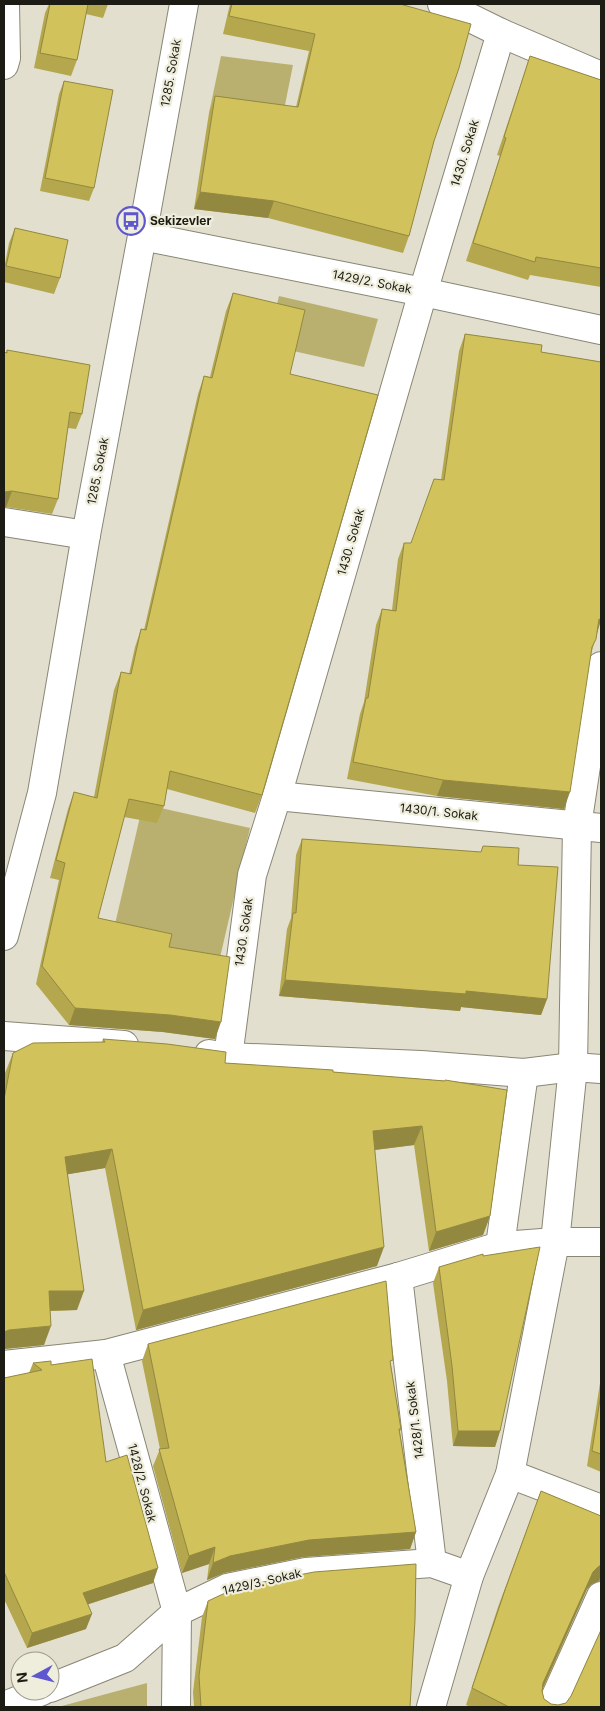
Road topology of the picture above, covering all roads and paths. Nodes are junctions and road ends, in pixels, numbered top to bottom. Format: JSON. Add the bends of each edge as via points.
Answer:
{"nodes":[{"id":1,"x":5,"y":4,"type":"edge"},
{"id":2,"x":184,"y":4,"type":"edge"},
{"id":3,"x":442,"y":4,"type":"edge"},
{"id":4,"x":501,"y":33,"type":"junction"},
{"id":5,"x":4,"y":65,"type":"edge"},
{"id":6,"x":601,"y":76,"type":"edge"},
{"id":7,"x":142,"y":236,"type":"junction"},
{"id":8,"x":423,"y":292,"type":"junction"},
{"id":9,"x":601,"y":330,"type":"edge"},
{"id":10,"x":4,"y":522,"type":"edge"},
{"id":11,"x":86,"y":535,"type":"junction"},
{"id":12,"x":601,"y":666,"type":"edge"},
{"id":13,"x":277,"y":796,"type":"junction"},
{"id":14,"x":589,"y":827,"type":"edge"},
{"id":15,"x":4,"y":936,"type":"edge"},
{"id":16,"x":4,"y":1036,"type":"edge"},
{"id":17,"x":152,"y":1047,"type":"edge"},
{"id":18,"x":181,"y":1050,"type":"edge"},
{"id":19,"x":228,"y":1057,"type":"junction"},
{"id":20,"x":573,"y":1067,"type":"junction"},
{"id":21,"x":601,"y":1069,"type":"edge"},
{"id":22,"x":524,"y":1073,"type":"junction"},
{"id":23,"x":555,"y":1242,"type":"junction"},
{"id":24,"x":601,"y":1242,"type":"edge"},
{"id":25,"x":500,"y":1246,"type":"junction"},
{"id":26,"x":398,"y":1277,"type":"junction"},
{"id":27,"x":106,"y":1354,"type":"junction"},
{"id":28,"x":4,"y":1365,"type":"edge"},
{"id":29,"x":510,"y":1474,"type":"junction"},
{"id":30,"x":601,"y":1509,"type":"edge"},
{"id":31,"x":432,"y":1563,"type":"junction"},
{"id":32,"x":469,"y":1576,"type":"junction"},
{"id":33,"x":601,"y":1596,"type":"edge"},
{"id":34,"x":177,"y":1612,"type":"junction"},
{"id":35,"x":60,"y":1684,"type":"edge"},
{"id":36,"x":17,"y":1701,"type":"edge"},
{"id":37,"x":4,"y":1706,"type":"edge"},
{"id":38,"x":176,"y":1707,"type":"edge"},
{"id":39,"x":431,"y":1707,"type":"edge"},
{"id":40,"x":551,"y":1707,"type":"edge"}],
"edges":[{"from":1,"to":5,"type":"street"},
{"from":2,"to":7,"type":"street","name":"1285. Sokak"},
{"from":3,"to":4,"type":"street"},
{"from":4,"to":6,"type":"street"},
{"from":4,"to":8,"type":"street","name":"1430. Sokak"},
{"from":7,"to":8,"type":"street","name":"1429/2. Sokak"},
{"from":7,"to":11,"type":"street","name":"1285. Sokak"},
{"from":8,"to":9,"type":"street","name":"1429/2. Sokak"},
{"from":8,"to":13,"type":"street","name":"1430. Sokak"},
{"from":10,"to":11,"type":"street"},
{"from":11,"to":15,"type":"street","name":"1285. Sokak","via":[[42,793]]},
{"from":12,"to":14,"type":"street"},
{"from":13,"to":14,"type":"street","name":"1430/1. Sokak"},
{"from":13,"to":19,"type":"street","name":"1430. Sokak","via":[[252,875]]},
{"from":14,"to":20,"type":"street"},
{"from":16,"to":17,"type":"street"},
{"from":18,"to":19,"type":"street"},
{"from":19,"to":22,"type":"street"},
{"from":20,"to":21,"type":"street"},
{"from":20,"to":22,"type":"street"},
{"from":20,"to":23,"type":"street"},
{"from":22,"to":25,"type":"street"},
{"from":23,"to":24,"type":"street"},
{"from":23,"to":25,"type":"street"},
{"from":23,"to":29,"type":"street"},
{"from":25,"to":26,"type":"street"},
{"from":26,"to":27,"type":"street"},
{"from":26,"to":31,"type":"street","name":"1428/1. Sokak"},
{"from":27,"to":28,"type":"street"},
{"from":27,"to":34,"type":"street","name":"1428/2. Sokak"},
{"from":29,"to":30,"type":"street"},
{"from":29,"to":32,"type":"street"},
{"from":31,"to":32,"type":"street","name":"1429/3. Sokak"},
{"from":31,"to":34,"type":"street","name":"1429/3. Sokak","via":[[306,1572],[227,1588]]},
{"from":32,"to":39,"type":"street"},
{"from":33,"to":40,"type":"street"},
{"from":34,"to":35,"type":"street","name":"1429/3. Sokak","via":[[125,1658]]},
{"from":34,"to":38,"type":"street","name":"1428/2. Sokak"},
{"from":36,"to":37,"type":"street"}]}
